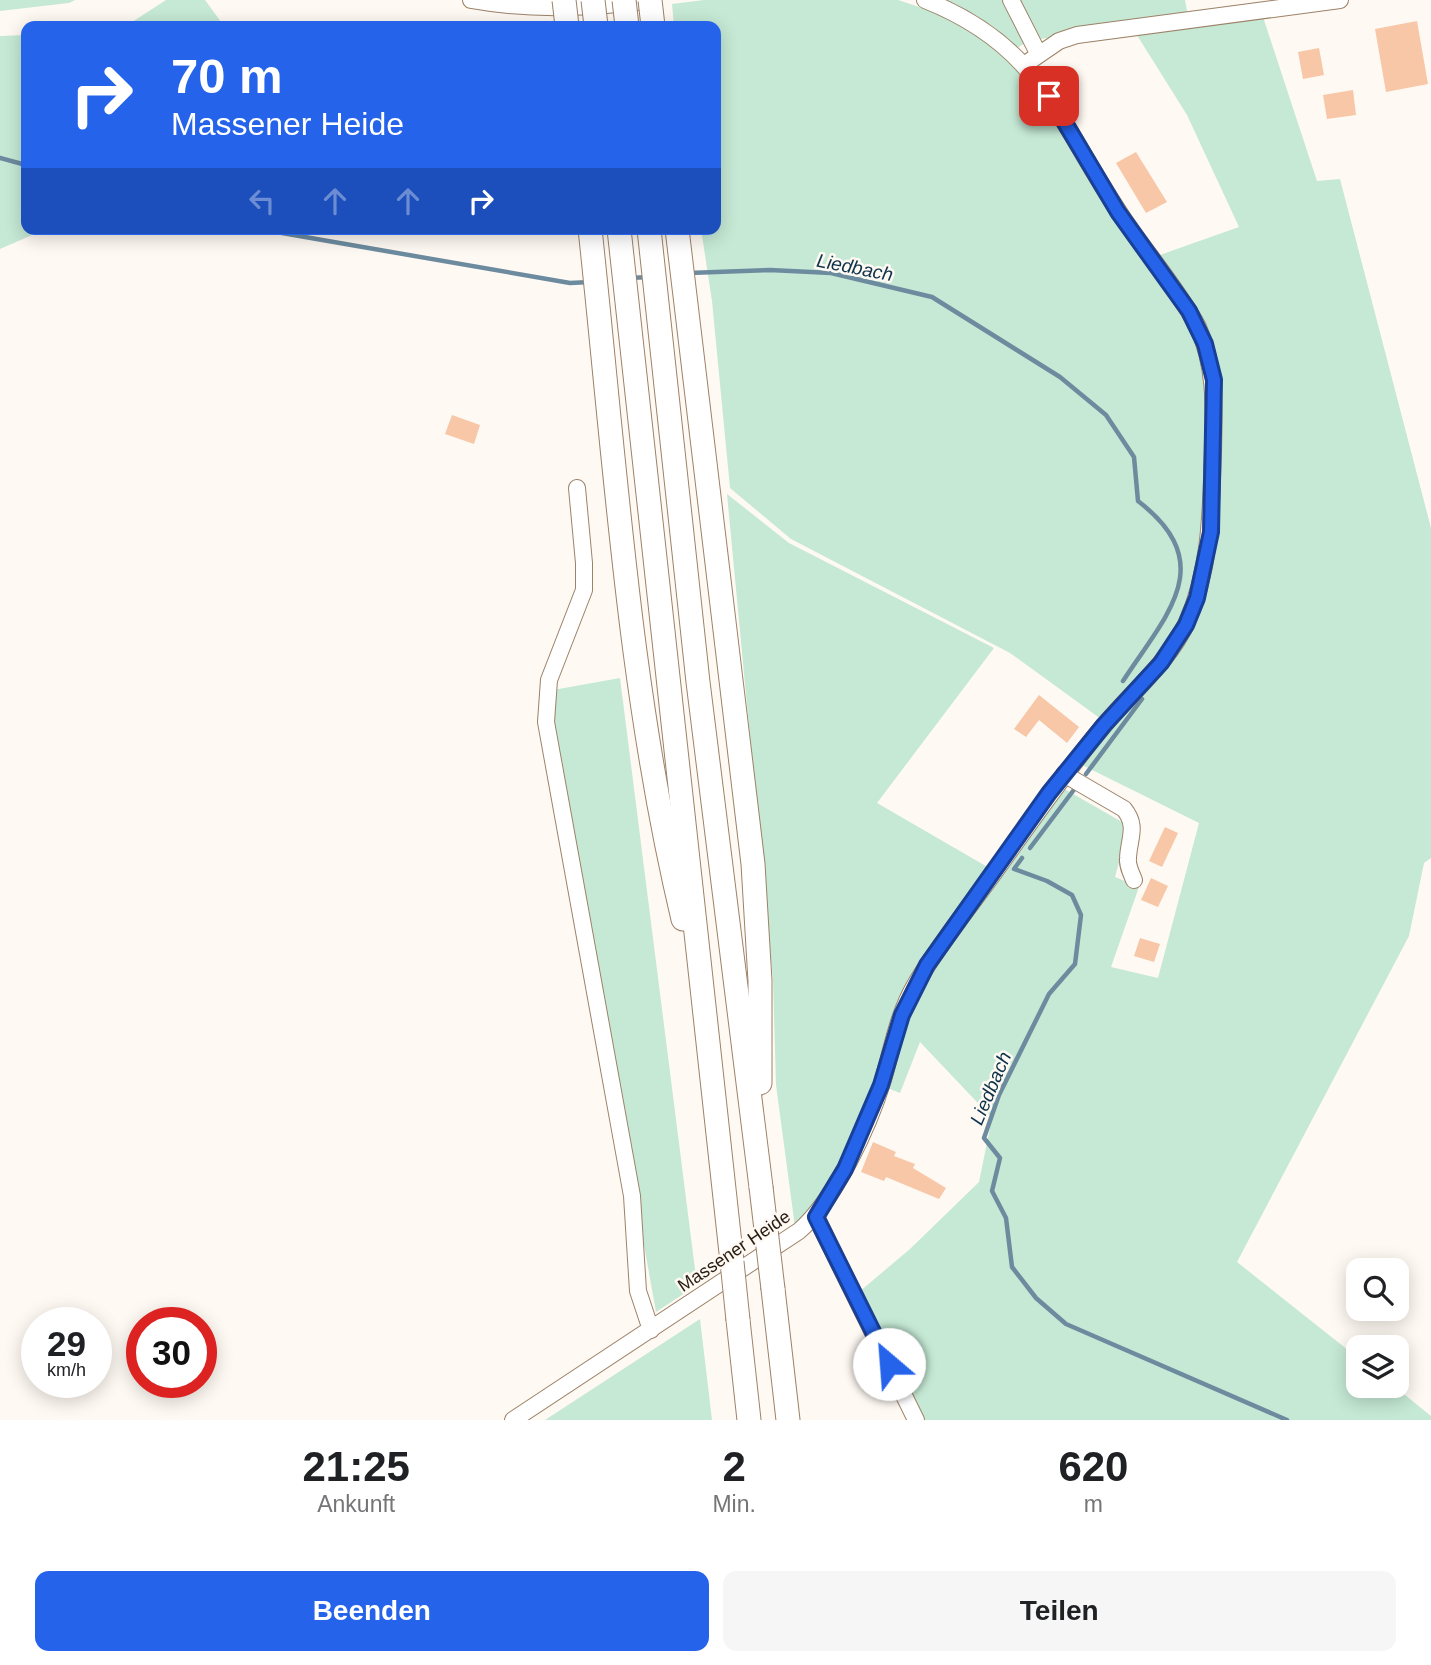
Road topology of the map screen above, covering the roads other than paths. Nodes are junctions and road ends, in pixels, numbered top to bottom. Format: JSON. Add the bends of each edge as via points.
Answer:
{"nodes":[{"id":1,"x":471,"y":0,"type":"edge"},
{"id":2,"x":564,"y":0,"type":"edge"},
{"id":3,"x":593,"y":0,"type":"edge"},
{"id":4,"x":624,"y":0,"type":"edge"},
{"id":5,"x":652,"y":0,"type":"edge"},
{"id":6,"x":925,"y":0,"type":"edge"},
{"id":7,"x":1011,"y":0,"type":"edge"},
{"id":8,"x":1340,"y":0,"type":"edge"},
{"id":9,"x":566,"y":21,"type":"edge"},
{"id":10,"x":595,"y":21,"type":"edge"},
{"id":11,"x":626,"y":21,"type":"edge"},
{"id":12,"x":653,"y":21,"type":"edge"},
{"id":13,"x":1038,"y":53,"type":"junction"},
{"id":14,"x":1024,"y":65,"type":"junction"},
{"id":15,"x":591,"y":235,"type":"edge"},
{"id":16,"x":620,"y":235,"type":"edge"},
{"id":17,"x":650,"y":235,"type":"edge"},
{"id":18,"x":678,"y":235,"type":"edge"},
{"id":19,"x":577,"y":488,"type":"dead end"},
{"id":20,"x":1064,"y":774,"type":"junction"},
{"id":21,"x":1134,"y":880,"type":"dead end"},
{"id":22,"x":705,"y":1014,"type":"junction"},
{"id":23,"x":761,"y":1187,"type":"junction"},
{"id":24,"x":816,"y":1217,"type":"junction"},
{"id":25,"x":651,"y":1330,"type":"junction"},
{"id":26,"x":513,"y":1420,"type":"edge"},
{"id":27,"x":749,"y":1420,"type":"edge"},
{"id":28,"x":788,"y":1420,"type":"edge"},
{"id":29,"x":916,"y":1420,"type":"edge"}],
"edges":[{"from":1,"to":5,"type":"street","via":[[528,8]]},
{"from":2,"to":9,"type":"highway","bridge":true},
{"from":3,"to":10,"type":"highway","bridge":true},
{"from":4,"to":11,"type":"highway","bridge":true},
{"from":5,"to":12,"type":"highway","bridge":true},
{"from":6,"to":14,"type":"street","name":"Massener Heide","via":[[980,27]]},
{"from":7,"to":13,"type":"street"},
{"from":8,"to":13,"type":"street","via":[[1095,31],[1059,41]]},
{"from":13,"to":14,"type":"street"},
{"from":14,"to":20,"type":"street","name":"Massener Heide","via":[[1049,96],[1118,212],[1189,311],[1205,344],[1214,380],[1211,532],[1197,598],[1161,663]]},
{"from":15,"to":22,"type":"highway","via":[[638,688],[664,839]]},
{"from":16,"to":22,"type":"highway"},
{"from":17,"to":23,"type":"highway","via":[[698,682]]},
{"from":18,"to":23,"type":"highway","via":[[753,864],[760,981]]},
{"from":19,"to":25,"type":"street","via":[[584,590],[549,680],[546,722],[632,1196],[638,1290]]},
{"from":20,"to":21,"type":"street","via":[[1131,817],[1127,861]]},
{"from":20,"to":24,"type":"street","name":"Massener Heide","via":[[912,990],[881,1085],[845,1169]]},
{"from":22,"to":27,"type":"highway","bridge":true},
{"from":23,"to":28,"type":"highway","bridge":true},
{"from":24,"to":25,"type":"street","name":"Massener Heide"},
{"from":24,"to":29,"type":"street"},
{"from":25,"to":26,"type":"street","name":"Massener Heide"}]}
